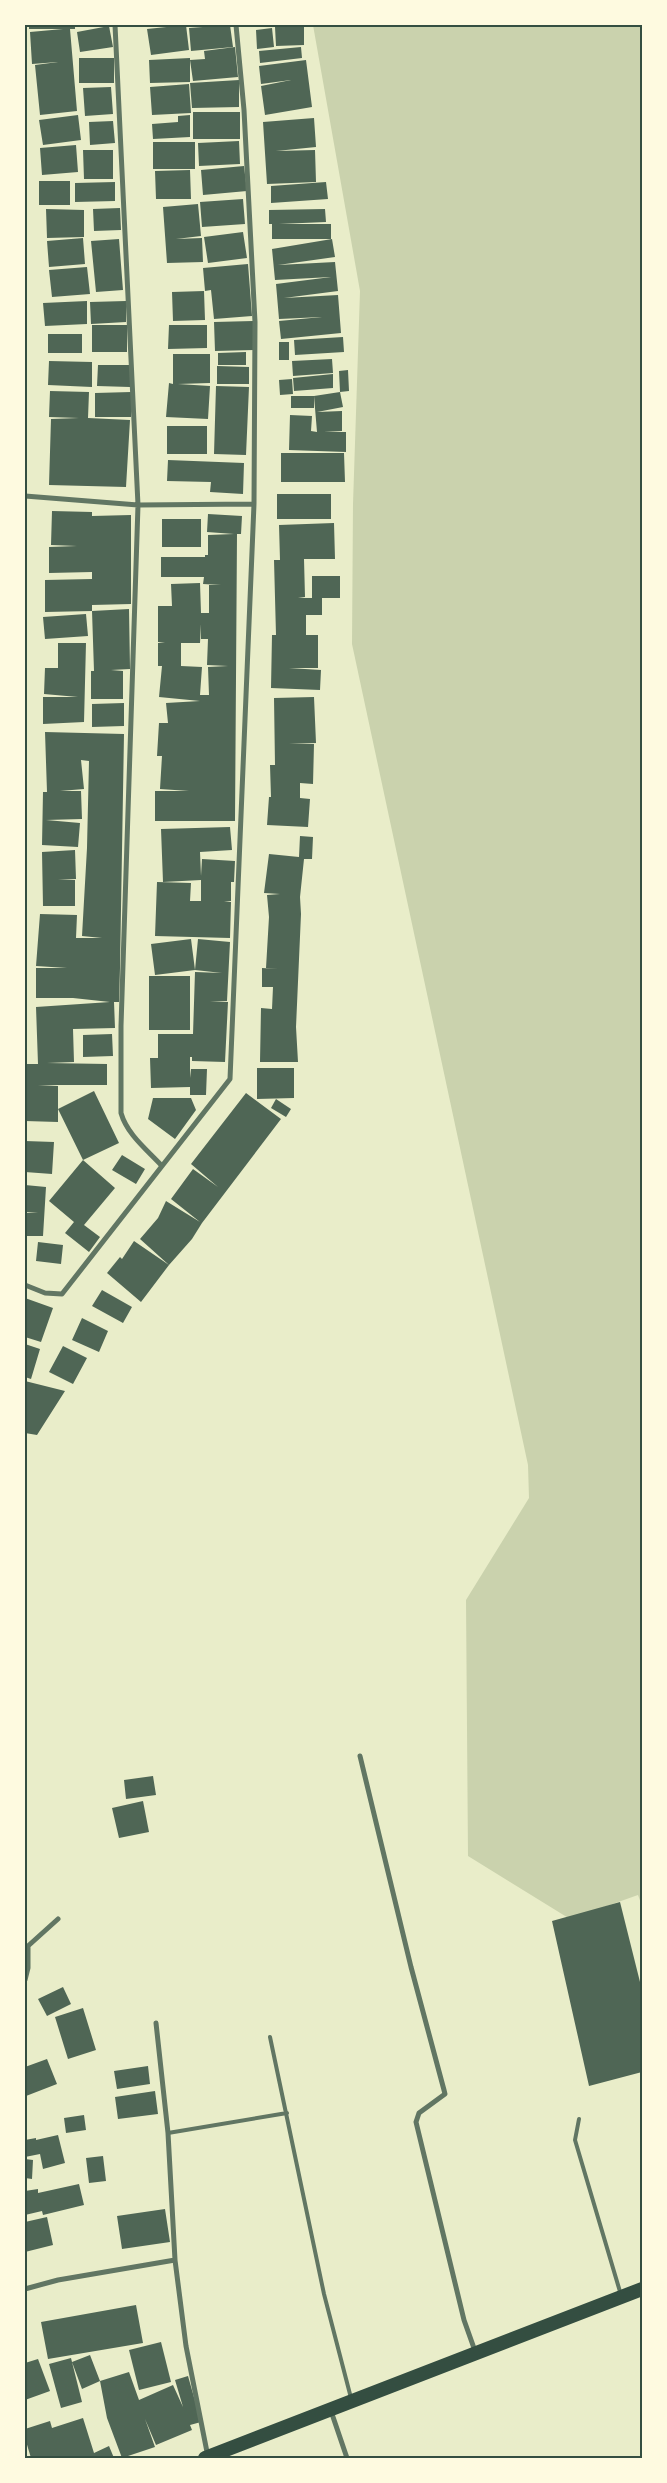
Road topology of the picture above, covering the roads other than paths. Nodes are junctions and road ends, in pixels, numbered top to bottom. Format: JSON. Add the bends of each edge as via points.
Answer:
{"nodes":[{"id":1,"x":115,"y":25,"type":"edge"},
{"id":2,"x":236,"y":25,"type":"edge"},
{"id":3,"x":25,"y":496,"type":"edge"},
{"id":4,"x":254,"y":504,"type":"junction"},
{"id":5,"x":138,"y":505,"type":"junction"},
{"id":6,"x":161,"y":1165,"type":"junction"},
{"id":7,"x":25,"y":1285,"type":"edge"},
{"id":8,"x":360,"y":1756,"type":"dead end"},
{"id":9,"x":58,"y":1919,"type":"dead end"},
{"id":10,"x":25,"y":1980,"type":"edge"},
{"id":11,"x":156,"y":2023,"type":"dead end"},
{"id":12,"x":270,"y":2037,"type":"dead end"},
{"id":13,"x":287,"y":2113,"type":"junction"},
{"id":14,"x":578,"y":2120,"type":"dead end"},
{"id":15,"x":168,"y":2133,"type":"junction"},
{"id":16,"x":175,"y":2260,"type":"junction"},
{"id":17,"x":25,"y":2289,"type":"edge"},
{"id":18,"x":642,"y":2289,"type":"edge"},
{"id":19,"x":622,"y":2297,"type":"junction"},
{"id":20,"x":475,"y":2353,"type":"junction"},
{"id":21,"x":352,"y":2400,"type":"junction"},
{"id":22,"x":330,"y":2408,"type":"junction"},
{"id":23,"x":207,"y":2458,"type":"edge"},
{"id":24,"x":347,"y":2458,"type":"edge"}],
"edges":[{"from":1,"to":5,"type":"street"},
{"from":2,"to":4,"type":"street","via":[[255,322]]},
{"from":3,"to":5,"type":"street"},
{"from":4,"to":5,"type":"street"},
{"from":4,"to":6,"type":"street","via":[[230,1079]]},
{"from":5,"to":6,"type":"street","via":[[121,1113],[130,1132]]},
{"from":6,"to":7,"type":"street","via":[[62,1294],[46,1293]]},
{"from":8,"to":20,"type":"street","via":[[445,2094],[419,2113],[416,2122]]},
{"from":9,"to":10,"type":"street","via":[[28,1946]]},
{"from":11,"to":15,"type":"street"},
{"from":12,"to":13,"type":"lane"},
{"from":13,"to":15,"type":"lane"},
{"from":13,"to":21,"type":"lane","via":[[324,2294]]},
{"from":14,"to":19,"type":"lane","via":[[575,2140]]},
{"from":15,"to":16,"type":"street"},
{"from":16,"to":17,"type":"street","via":[[58,2280]]},
{"from":16,"to":23,"type":"street","via":[[186,2346]]},
{"from":18,"to":19,"type":"highway"},
{"from":19,"to":20,"type":"highway"},
{"from":20,"to":21,"type":"highway"},
{"from":21,"to":22,"type":"highway"},
{"from":22,"to":23,"type":"highway"},
{"from":22,"to":24,"type":"street"}]}
